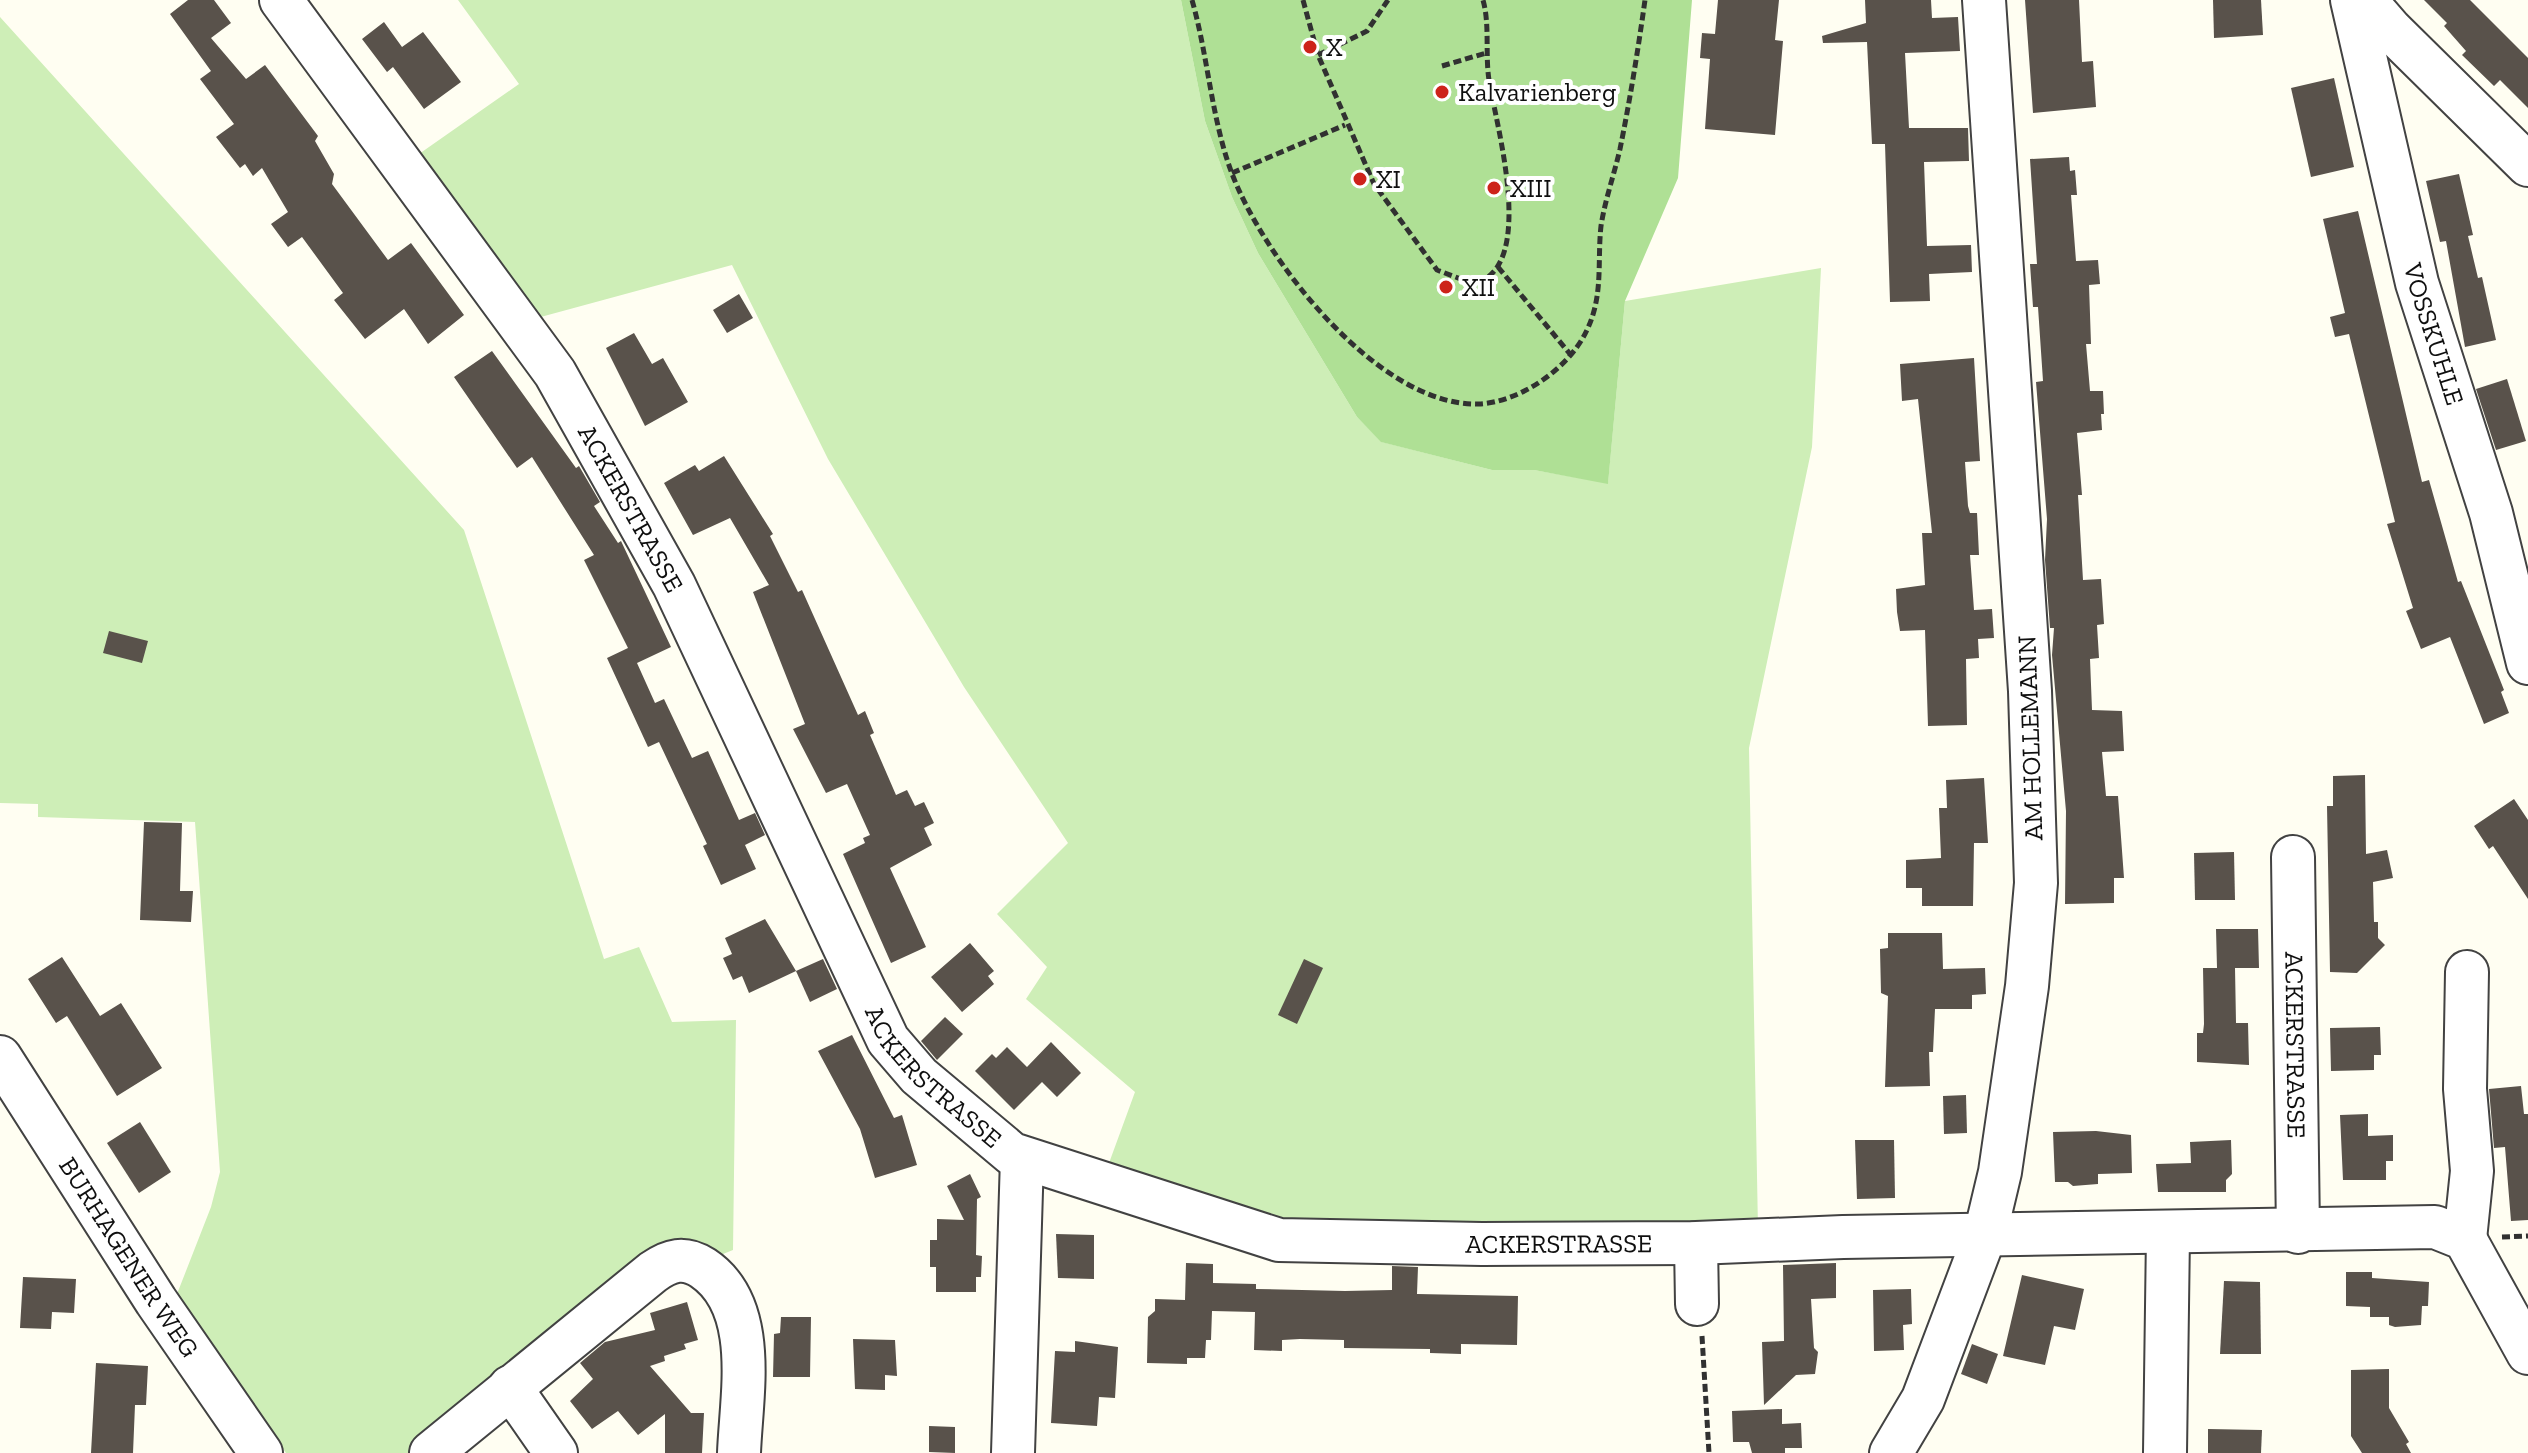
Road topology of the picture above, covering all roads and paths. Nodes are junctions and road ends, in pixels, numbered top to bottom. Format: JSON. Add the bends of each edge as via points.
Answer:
{"nodes":[{"id":1,"x":281,"y":0,"type":"edge"},
{"id":2,"x":1192,"y":0,"type":"edge"},
{"id":3,"x":1303,"y":0,"type":"edge"},
{"id":4,"x":1388,"y":0,"type":"edge"},
{"id":5,"x":1483,"y":0,"type":"edge"},
{"id":6,"x":1645,"y":0,"type":"edge"},
{"id":7,"x":1984,"y":0,"type":"edge"},
{"id":8,"x":2352,"y":0,"type":"edge"},
{"id":9,"x":2365,"y":0,"type":"edge"},
{"id":10,"x":1486,"y":53,"type":"junction"},
{"id":11,"x":1318,"y":55,"type":"junction"},
{"id":12,"x":1442,"y":66,"type":"dead end"},
{"id":13,"x":1345,"y":125,"type":"junction"},
{"id":14,"x":2528,"y":165,"type":"edge"},
{"id":15,"x":1232,"y":173,"type":"junction"},
{"id":16,"x":1498,"y":267,"type":"junction"},
{"id":17,"x":1570,"y":354,"type":"junction"},
{"id":18,"x":2528,"y":663,"type":"edge"},
{"id":19,"x":2293,"y":857,"type":"dead end"},
{"id":20,"x":2467,"y":972,"type":"dead end"},
{"id":21,"x":0,"y":1057,"type":"edge"},
{"id":22,"x":1022,"y":1158,"type":"junction"},
{"id":23,"x":2298,"y":1232,"type":"junction"},
{"id":24,"x":2168,"y":1234,"type":"junction"},
{"id":25,"x":1985,"y":1235,"type":"junction"},
{"id":26,"x":2465,"y":1239,"type":"junction"},
{"id":27,"x":1696,"y":1243,"type":"junction"},
{"id":28,"x":1697,"y":1304,"type":"joint"},
{"id":29,"x":2528,"y":1353,"type":"edge"},
{"id":30,"x":510,"y":1387,"type":"junction"},
{"id":31,"x":261,"y":1453,"type":"edge"},
{"id":32,"x":431,"y":1453,"type":"edge"},
{"id":33,"x":556,"y":1453,"type":"edge"},
{"id":34,"x":739,"y":1453,"type":"edge"},
{"id":35,"x":1013,"y":1453,"type":"edge"},
{"id":36,"x":1709,"y":1453,"type":"edge"},
{"id":37,"x":1891,"y":1453,"type":"edge"},
{"id":38,"x":2165,"y":1453,"type":"edge"}],
"edges":[{"from":1,"to":22,"type":"street","name":"ACKERSTRASSE","via":[[548,363],[580,415],[674,585],[888,1040],[942,1096],[1003,1149]]},
{"from":2,"to":15,"type":"path"},
{"from":3,"to":11,"type":"path"},
{"from":4,"to":11,"type":"path","via":[[1357,39]]},
{"from":5,"to":10,"type":"path"},
{"from":6,"to":17,"type":"path","via":[[1601,225],[1601,286],[1585,334]]},
{"from":7,"to":25,"type":"street","name":"AM HOLLEMANN","via":[[2030,691],[2036,883],[2027,986],[2000,1172]]},
{"from":8,"to":18,"type":"street","name":"VOSSKUHLE","via":[[2417,283],[2491,513]]},
{"from":9,"to":14,"type":"street"},
{"from":10,"to":12,"type":"path"},
{"from":10,"to":16,"type":"path","via":[[1508,208]]},
{"from":11,"to":13,"type":"path"},
{"from":13,"to":15,"type":"path"},
{"from":13,"to":16,"type":"path","via":[[1374,184],[1437,270],[1474,284],[1486,281]]},
{"from":15,"to":17,"type":"path","via":[[1289,271],[1325,319],[1408,384],[1451,403],[1490,403],[1523,392]]},
{"from":16,"to":17,"type":"path"},
{"from":19,"to":23,"type":"street","name":"ACKERSTRASSE"},
{"from":20,"to":26,"type":"street","via":[[2465,1089],[2472,1171]]},
{"from":21,"to":31,"type":"street","name":"BURHAGENER WEG","via":[[156,1301]]},
{"from":22,"to":27,"type":"street","name":"ACKERSTRASSE","via":[[1279,1240]]},
{"from":22,"to":35,"type":"street"},
{"from":23,"to":24,"type":"street","name":"ACKERSTRASSE"},
{"from":23,"to":26,"type":"street","name":"ACKERSTRASSE","via":[[2427,1227]]},
{"from":24,"to":25,"type":"street","name":"ACKERSTRASSE"},
{"from":24,"to":38,"type":"street"},
{"from":25,"to":27,"type":"street","name":"ACKERSTRASSE"},
{"from":25,"to":37,"type":"street","name":"AM HOLLEMANN","via":[[1923,1399]]},
{"from":26,"to":29,"type":"street"},
{"from":27,"to":28,"type":"street"},
{"from":28,"to":36,"type":"path"},
{"from":30,"to":32,"type":"street"},
{"from":30,"to":33,"type":"street"},
{"from":30,"to":34,"type":"street","via":[[665,1263],[686,1260],[715,1277],[737,1319],[742,1352]]}]}
